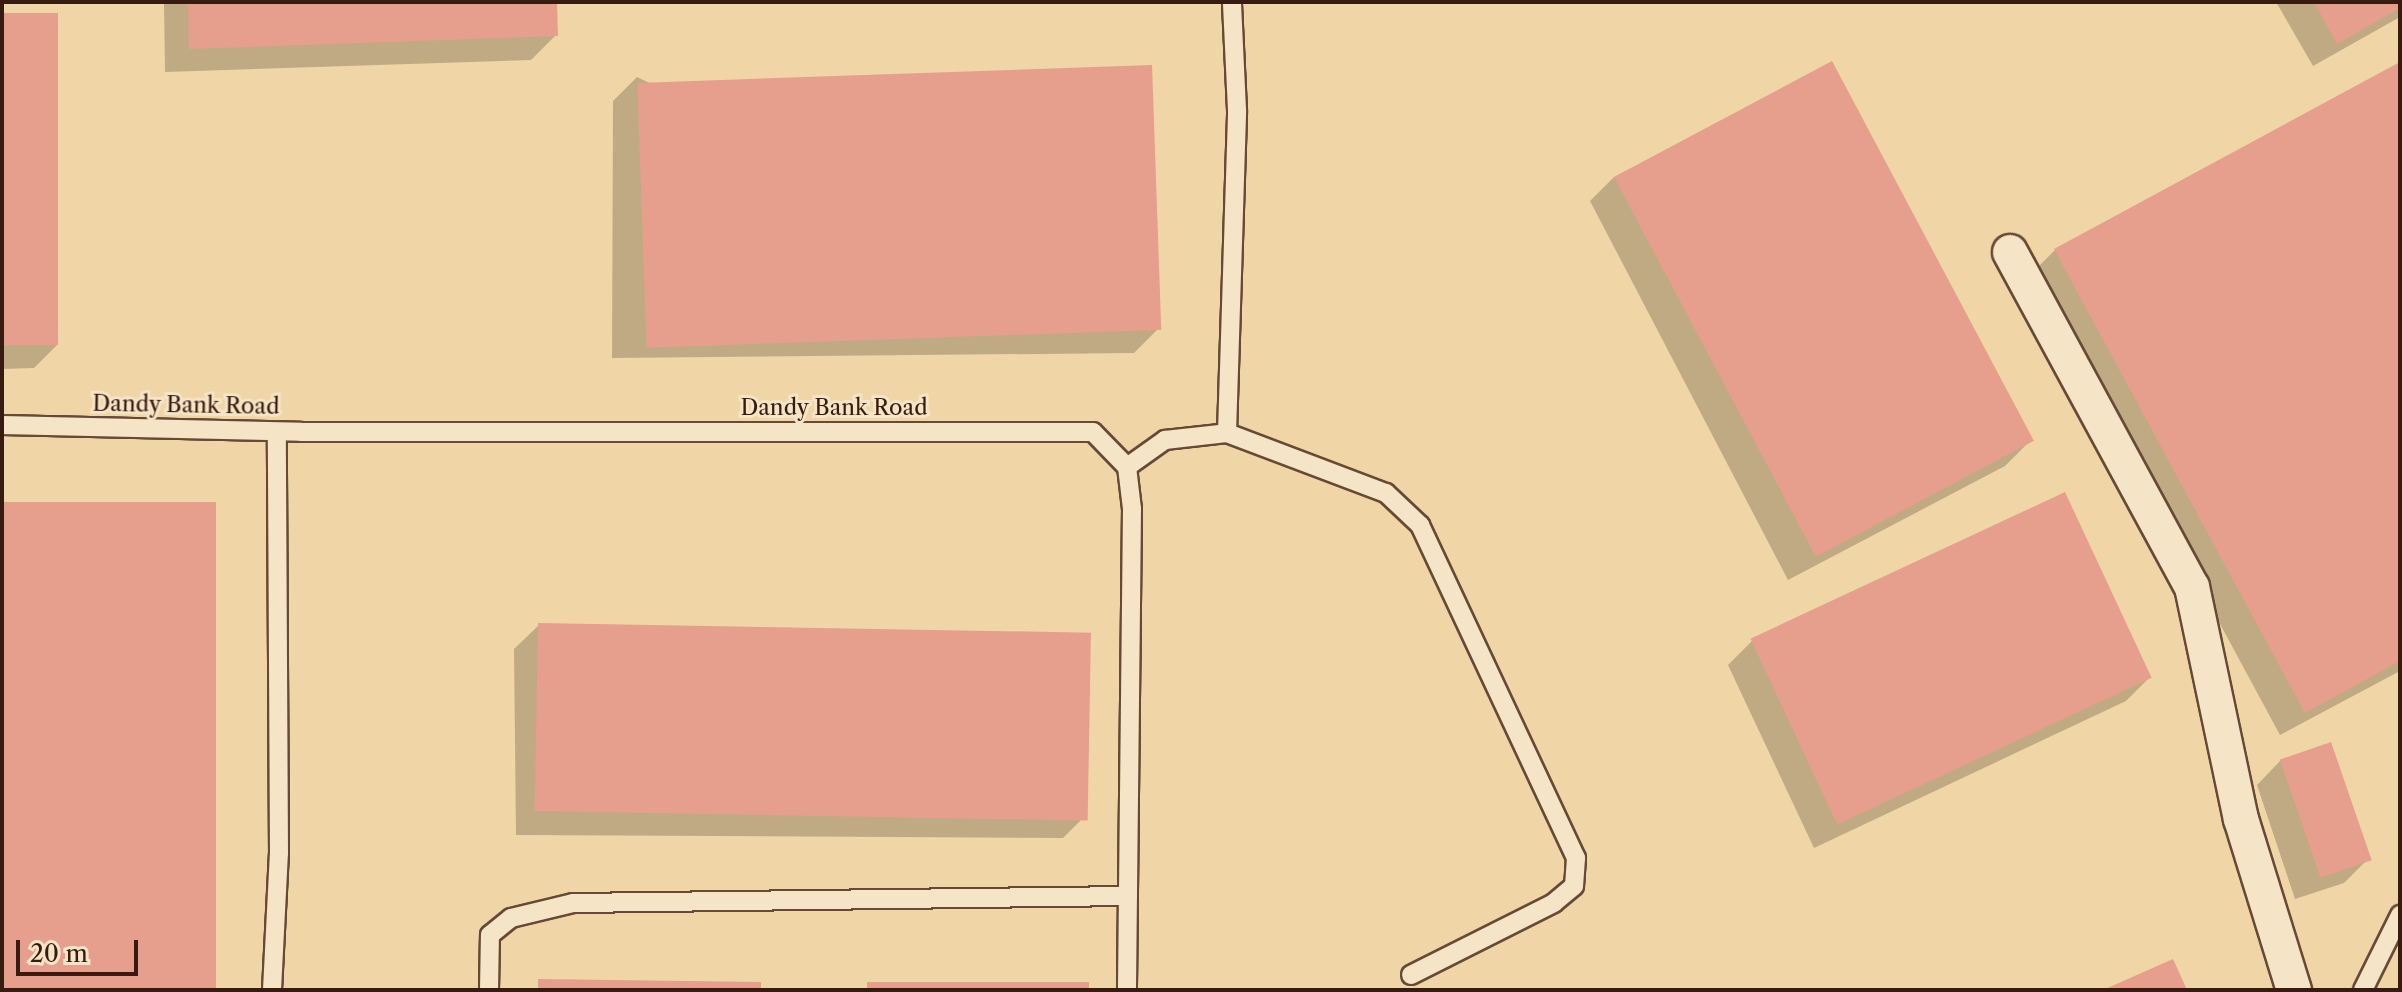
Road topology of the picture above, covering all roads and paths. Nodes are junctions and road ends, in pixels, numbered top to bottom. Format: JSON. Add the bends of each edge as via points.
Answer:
{"nodes":[{"id":1,"x":1232,"y":2,"type":"edge"},
{"id":2,"x":2010,"y":252,"type":"dead end"},
{"id":3,"x":2,"y":425,"type":"edge"},
{"id":4,"x":277,"y":432,"type":"junction"},
{"id":5,"x":1227,"y":433,"type":"junction"},
{"id":6,"x":1127,"y":467,"type":"junction"},
{"id":7,"x":1128,"y":896,"type":"junction"},
{"id":8,"x":2400,"y":915,"type":"edge"},
{"id":9,"x":1411,"y":975,"type":"dead end"},
{"id":10,"x":272,"y":990,"type":"edge"},
{"id":11,"x":489,"y":990,"type":"edge"},
{"id":12,"x":1127,"y":990,"type":"edge"},
{"id":13,"x":2294,"y":990,"type":"edge"},
{"id":14,"x":2363,"y":990,"type":"edge"}],
"edges":[{"from":1,"to":5,"type":"lane","via":[[1237,110]]},
{"from":2,"to":13,"type":"street","via":[[2192,587],[2241,819]]},
{"from":3,"to":4,"type":"lane","name":"Dandy Bank Road"},
{"from":4,"to":6,"type":"lane","name":"Dandy Bank Road","via":[[1093,432]]},
{"from":4,"to":10,"type":"lane","via":[[279,853]]},
{"from":5,"to":6,"type":"lane","via":[[1165,440]]},
{"from":5,"to":9,"type":"lane","via":[[1386,493],[1420,525],[1576,858],[1574,886],[1554,903]]},
{"from":6,"to":7,"type":"lane","via":[[1132,509]]},
{"from":7,"to":11,"type":"lane","via":[[573,903],[511,918],[490,935]]},
{"from":7,"to":12,"type":"lane"},
{"from":8,"to":14,"type":"lane"}]}
